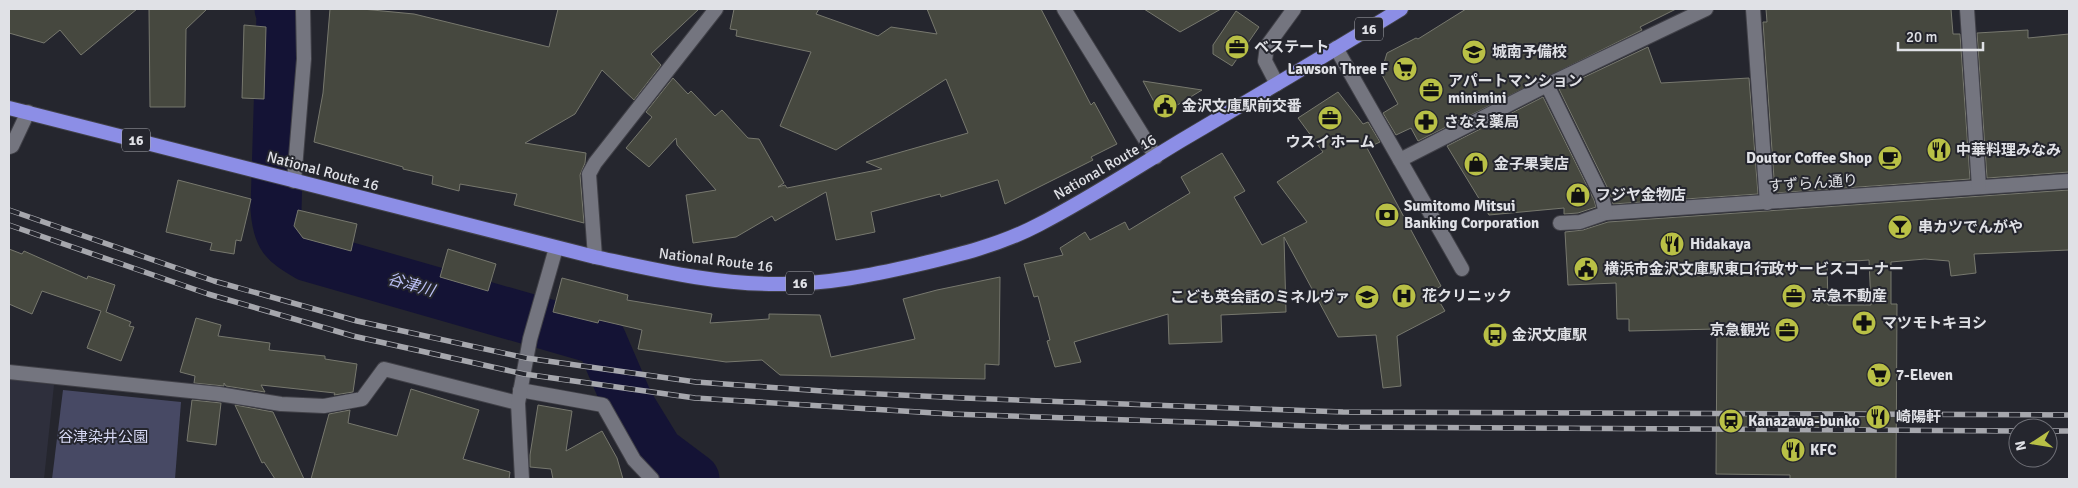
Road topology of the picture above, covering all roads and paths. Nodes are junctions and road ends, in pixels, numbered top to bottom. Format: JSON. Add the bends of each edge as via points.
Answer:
{"nodes":[{"id":1,"x":303,"y":9,"type":"edge"},
{"id":2,"x":716,"y":9,"type":"edge"},
{"id":3,"x":1064,"y":9,"type":"edge"},
{"id":4,"x":1294,"y":9,"type":"edge"},
{"id":5,"x":1401,"y":9,"type":"edge"},
{"id":6,"x":1706,"y":9,"type":"edge"},
{"id":7,"x":1753,"y":9,"type":"edge"},
{"id":8,"x":1967,"y":9,"type":"edge"},
{"id":9,"x":1336,"y":48,"type":"junction"},
{"id":10,"x":1277,"y":84,"type":"junction"},
{"id":11,"x":1547,"y":85,"type":"junction"},
{"id":12,"x":9,"y":108,"type":"edge"},
{"id":13,"x":28,"y":112,"type":"junction"},
{"id":14,"x":9,"y":147,"type":"edge"},
{"id":15,"x":1156,"y":157,"type":"junction"},
{"id":16,"x":1400,"y":160,"type":"junction"},
{"id":17,"x":291,"y":180,"type":"junction"},
{"id":18,"x":2069,"y":180,"type":"edge"},
{"id":19,"x":1979,"y":187,"type":"junction"},
{"id":20,"x":1767,"y":203,"type":"junction"},
{"id":21,"x":1606,"y":214,"type":"junction"},
{"id":22,"x":1560,"y":223,"type":"dead end"},
{"id":23,"x":556,"y":248,"type":"junction"},
{"id":24,"x":595,"y":257,"type":"junction"},
{"id":25,"x":1462,"y":269,"type":"dead end"},
{"id":26,"x":9,"y":372,"type":"edge"},
{"id":27,"x":519,"y":397,"type":"junction"},
{"id":28,"x":522,"y":479,"type":"edge"},
{"id":29,"x":652,"y":479,"type":"edge"}],
"edges":[{"from":1,"to":17,"type":"street","via":[[304,59]]},
{"from":2,"to":24,"type":"street","via":[[589,174]]},
{"from":3,"to":15,"type":"street"},
{"from":4,"to":10,"type":"street","via":[[1267,46],[1265,61]]},
{"from":5,"to":9,"type":"highway","name":"National Route 16","number":"16"},
{"from":6,"to":11,"type":"street"},
{"from":7,"to":20,"type":"street"},
{"from":8,"to":19,"type":"street"},
{"from":9,"to":10,"type":"highway","name":"National Route 16","number":"16"},
{"from":9,"to":16,"type":"street"},
{"from":10,"to":15,"type":"highway","name":"National Route 16","number":"16"},
{"from":11,"to":16,"type":"street"},
{"from":11,"to":21,"type":"street","via":[[1602,197]]},
{"from":12,"to":13,"type":"highway","name":"National Route 16","number":"16"},
{"from":13,"to":14,"type":"street"},
{"from":13,"to":17,"type":"highway","name":"National Route 16","number":"16"},
{"from":15,"to":24,"type":"highway","name":"National Route 16","number":"16","via":[[1037,226],[1002,241],[962,254],[860,277],[781,284],[739,282],[682,275]]},
{"from":16,"to":25,"type":"street"},
{"from":17,"to":23,"type":"highway","name":"National Route 16","number":"16"},
{"from":18,"to":19,"type":"street","name":"すずらん通り"},
{"from":19,"to":20,"type":"street","name":"すずらん通り"},
{"from":20,"to":21,"type":"street","name":"すずらん通り"},
{"from":21,"to":22,"type":"street","name":"すずらん通り","via":[[1580,222]]},
{"from":23,"to":24,"type":"highway","name":"National Route 16","number":"16"},
{"from":23,"to":27,"type":"street","via":[[530,340]]},
{"from":26,"to":27,"type":"street","via":[[219,394],[281,404],[324,406],[362,399],[384,368]]},
{"from":27,"to":28,"type":"street"},
{"from":27,"to":29,"type":"street","via":[[603,405],[634,460]]}]}
